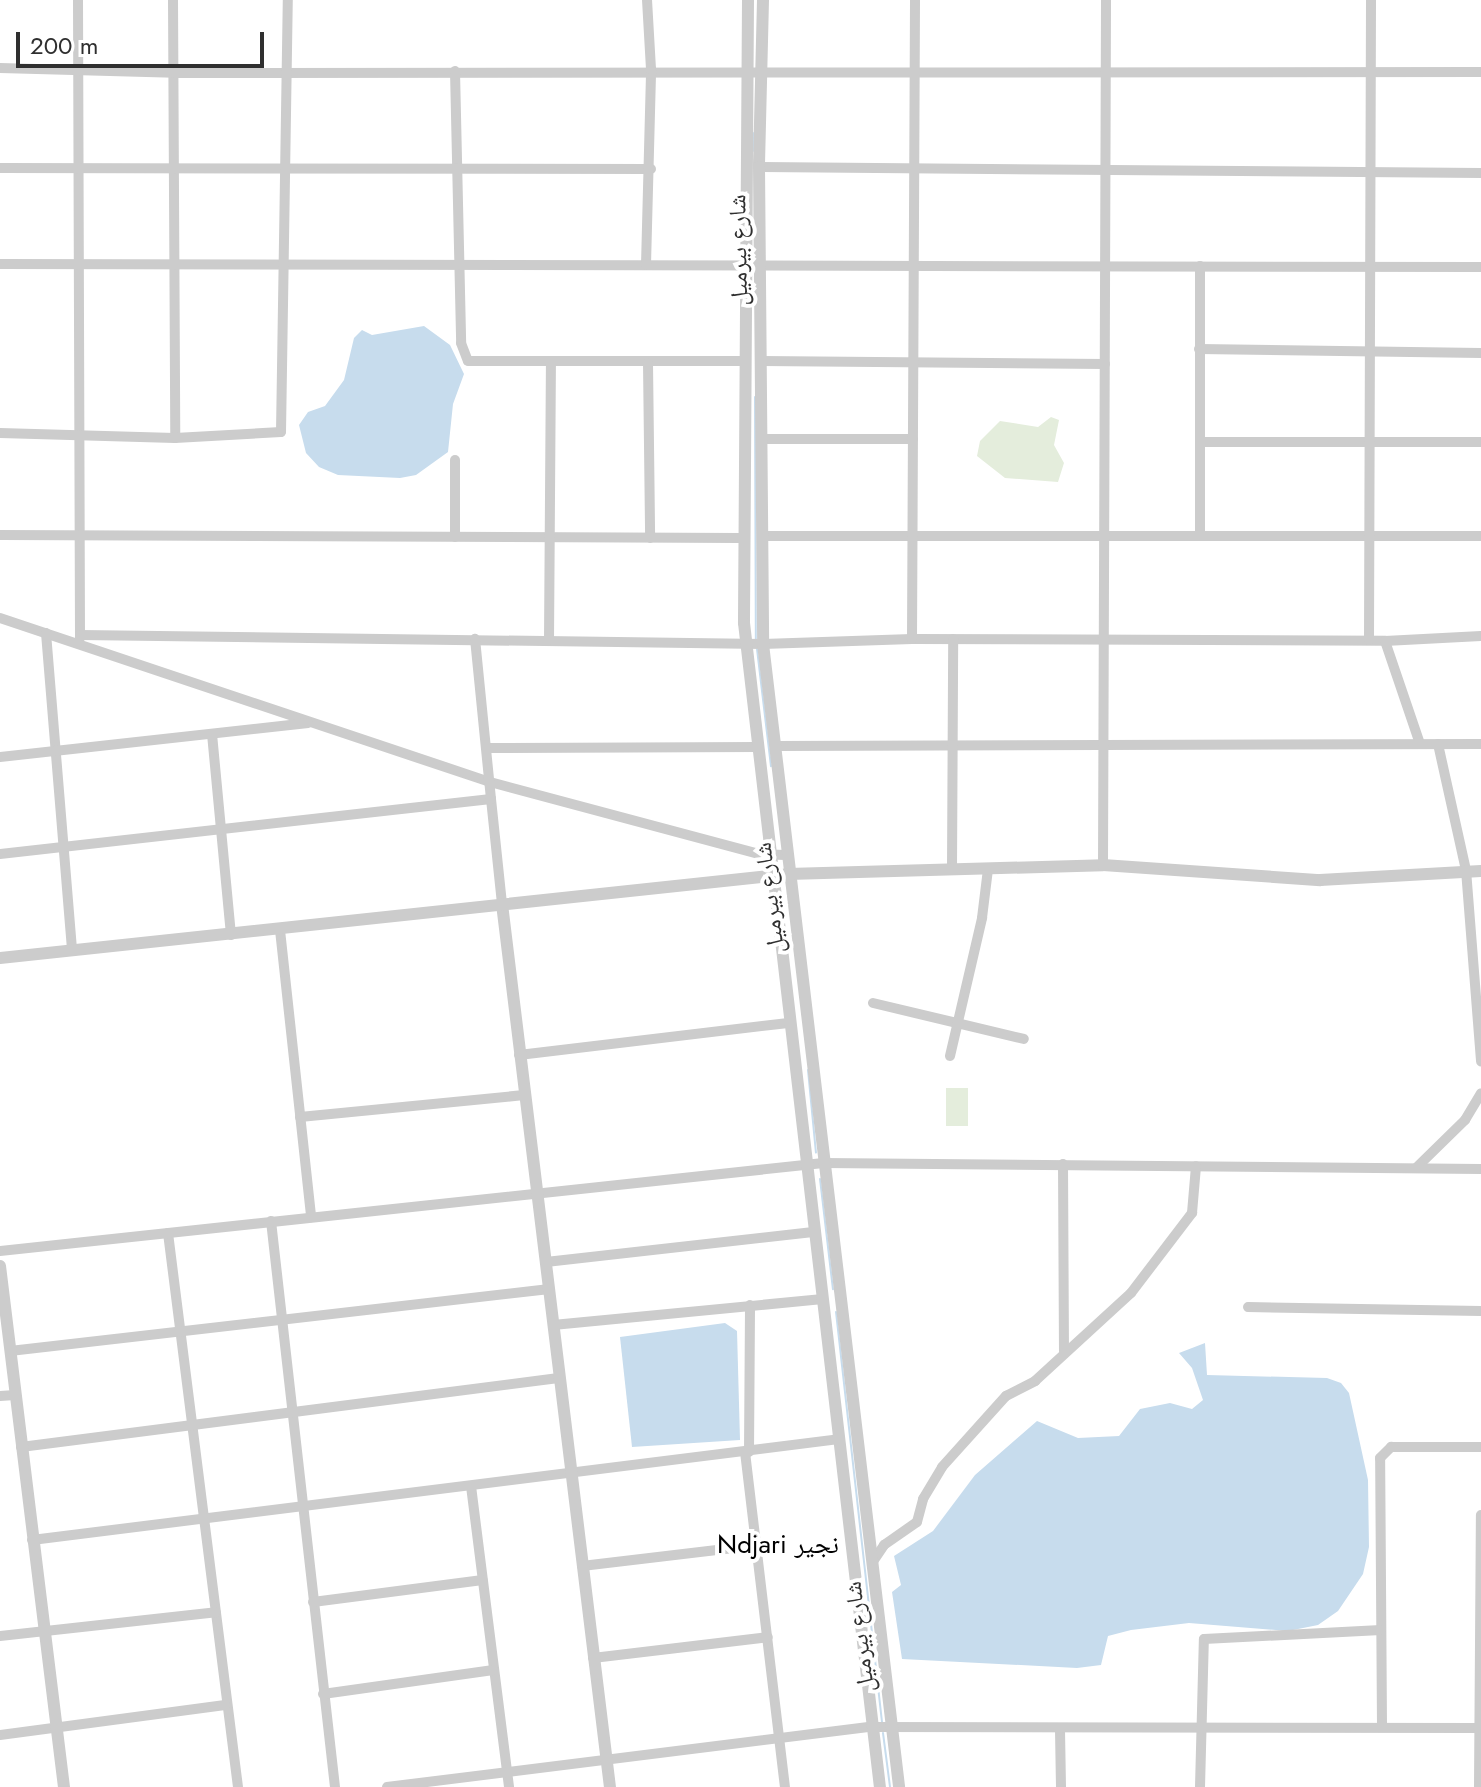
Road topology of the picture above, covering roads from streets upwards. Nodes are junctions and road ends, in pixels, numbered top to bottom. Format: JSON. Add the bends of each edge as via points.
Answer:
{"nodes":[{"id":1,"x":78,"y":0,"type":"edge"},
{"id":2,"x":173,"y":0,"type":"edge"},
{"id":3,"x":288,"y":0,"type":"edge"},
{"id":4,"x":647,"y":0,"type":"edge"},
{"id":5,"x":748,"y":0,"type":"edge"},
{"id":6,"x":763,"y":0,"type":"edge"},
{"id":7,"x":915,"y":0,"type":"edge"},
{"id":8,"x":1106,"y":0,"type":"edge"},
{"id":9,"x":1371,"y":0,"type":"edge"},
{"id":10,"x":0,"y":68,"type":"edge"},
{"id":11,"x":651,"y":69,"type":"junction"},
{"id":12,"x":755,"y":69,"type":"junction"},
{"id":13,"x":1370,"y":70,"type":"junction"},
{"id":14,"x":284,"y":71,"type":"junction"},
{"id":15,"x":455,"y":71,"type":"junction"},
{"id":16,"x":1106,"y":71,"type":"junction"},
{"id":17,"x":76,"y":72,"type":"junction"},
{"id":18,"x":915,"y":72,"type":"junction"},
{"id":19,"x":1481,"y":72,"type":"edge"},
{"id":20,"x":174,"y":73,"type":"junction"},
{"id":21,"x":916,"y":166,"type":"junction"},
{"id":22,"x":759,"y":167,"type":"junction"},
{"id":23,"x":1107,"y":167,"type":"junction"},
{"id":24,"x":0,"y":168,"type":"edge"},
{"id":25,"x":76,"y":168,"type":"junction"},
{"id":26,"x":285,"y":168,"type":"junction"},
{"id":27,"x":175,"y":169,"type":"junction"},
{"id":28,"x":457,"y":169,"type":"junction"},
{"id":29,"x":651,"y":169,"type":"junction"},
{"id":30,"x":1370,"y":169,"type":"junction"},
{"id":31,"x":1481,"y":173,"type":"edge"},
{"id":32,"x":176,"y":261,"type":"junction"},
{"id":33,"x":458,"y":263,"type":"junction"},
{"id":34,"x":0,"y":264,"type":"edge"},
{"id":35,"x":78,"y":264,"type":"junction"},
{"id":36,"x":285,"y":264,"type":"junction"},
{"id":37,"x":760,"y":264,"type":"junction"},
{"id":38,"x":646,"y":265,"type":"junction"},
{"id":39,"x":744,"y":266,"type":"junction"},
{"id":40,"x":1200,"y":266,"type":"junction"},
{"id":41,"x":1369,"y":266,"type":"junction"},
{"id":42,"x":914,"y":267,"type":"junction"},
{"id":43,"x":1481,"y":267,"type":"edge"},
{"id":44,"x":1106,"y":270,"type":"junction"},
{"id":45,"x":1199,"y":349,"type":"junction"},
{"id":46,"x":1368,"y":352,"type":"junction"},
{"id":47,"x":1481,"y":353,"type":"edge"},
{"id":48,"x":743,"y":361,"type":"junction"},
{"id":49,"x":762,"y":361,"type":"junction"},
{"id":50,"x":551,"y":363,"type":"junction"},
{"id":51,"x":648,"y":363,"type":"junction"},
{"id":52,"x":913,"y":364,"type":"junction"},
{"id":53,"x":1105,"y":364,"type":"junction"},
{"id":54,"x":0,"y":433,"type":"edge"},
{"id":55,"x":81,"y":437,"type":"junction"},
{"id":56,"x":175,"y":438,"type":"junction"},
{"id":57,"x":762,"y":439,"type":"junction"},
{"id":58,"x":913,"y":439,"type":"junction"},
{"id":59,"x":1200,"y":442,"type":"junction"},
{"id":60,"x":1481,"y":442,"type":"edge"},
{"id":61,"x":1372,"y":444,"type":"junction"},
{"id":62,"x":455,"y":460,"type":"dead end"},
{"id":63,"x":1104,"y":534,"type":"junction"},
{"id":64,"x":1370,"y":534,"type":"junction"},
{"id":65,"x":0,"y":535,"type":"edge"},
{"id":66,"x":915,"y":535,"type":"junction"},
{"id":67,"x":1200,"y":535,"type":"junction"},
{"id":68,"x":762,"y":536,"type":"junction"},
{"id":69,"x":1481,"y":536,"type":"edge"},
{"id":70,"x":455,"y":537,"type":"junction"},
{"id":71,"x":81,"y":538,"type":"junction"},
{"id":72,"x":550,"y":538,"type":"junction"},
{"id":73,"x":650,"y":538,"type":"junction"},
{"id":74,"x":740,"y":538,"type":"junction"},
{"id":75,"x":0,"y":618,"type":"edge"},
{"id":76,"x":46,"y":633,"type":"junction"},
{"id":77,"x":1481,"y":636,"type":"edge"},
{"id":78,"x":1105,"y":638,"type":"junction"},
{"id":79,"x":79,"y":639,"type":"junction"},
{"id":80,"x":475,"y":639,"type":"junction"},
{"id":81,"x":912,"y":639,"type":"junction"},
{"id":82,"x":953,"y":639,"type":"junction"},
{"id":83,"x":549,"y":640,"type":"junction"},
{"id":84,"x":1369,"y":640,"type":"junction"},
{"id":85,"x":745,"y":641,"type":"junction"},
{"id":86,"x":1385,"y":641,"type":"junction"},
{"id":87,"x":763,"y":644,"type":"junction"},
{"id":88,"x":314,"y":723,"type":"junction"},
{"id":89,"x":212,"y":734,"type":"junction"},
{"id":90,"x":1419,"y":741,"type":"junction"},
{"id":91,"x":954,"y":742,"type":"junction"},
{"id":92,"x":1104,"y":742,"type":"junction"},
{"id":93,"x":1438,"y":744,"type":"junction"},
{"id":94,"x":1481,"y":744,"type":"edge"},
{"id":95,"x":776,"y":746,"type":"junction"},
{"id":96,"x":758,"y":747,"type":"junction"},
{"id":97,"x":487,"y":748,"type":"junction"},
{"id":98,"x":56,"y":751,"type":"junction"},
{"id":99,"x":0,"y":757,"type":"edge"},
{"id":100,"x":490,"y":782,"type":"junction"},
{"id":101,"x":491,"y":799,"type":"junction"},
{"id":102,"x":222,"y":829,"type":"junction"},
{"id":103,"x":65,"y":846,"type":"junction"},
{"id":104,"x":0,"y":854,"type":"edge"},
{"id":105,"x":786,"y":855,"type":"junction"},
{"id":106,"x":770,"y":856,"type":"junction"},
{"id":107,"x":1103,"y":865,"type":"junction"},
{"id":108,"x":952,"y":868,"type":"junction"},
{"id":109,"x":988,"y":869,"type":"junction"},
{"id":110,"x":1466,"y":870,"type":"junction"},
{"id":111,"x":1481,"y":871,"type":"edge"},
{"id":112,"x":788,"y":874,"type":"junction"},
{"id":113,"x":772,"y":875,"type":"junction"},
{"id":114,"x":502,"y":904,"type":"junction"},
{"id":115,"x":280,"y":930,"type":"junction"},
{"id":116,"x":231,"y":935,"type":"junction"},
{"id":117,"x":72,"y":951,"type":"junction"},
{"id":118,"x":0,"y":958,"type":"edge"},
{"id":119,"x":873,"y":1003,"type":"dead end"},
{"id":120,"x":957,"y":1022,"type":"junction"},
{"id":121,"x":788,"y":1023,"type":"junction"},
{"id":122,"x":1024,"y":1039,"type":"dead end"},
{"id":123,"x":519,"y":1055,"type":"junction"},
{"id":124,"x":950,"y":1056,"type":"dead end"},
{"id":125,"x":1481,"y":1061,"type":"edge"},
{"id":126,"x":1481,"y":1093,"type":"edge"},
{"id":127,"x":524,"y":1095,"type":"junction"},
{"id":128,"x":300,"y":1117,"type":"junction"},
{"id":129,"x":814,"y":1163,"type":"junction"},
{"id":130,"x":1063,"y":1164,"type":"junction"},
{"id":131,"x":1196,"y":1166,"type":"junction"},
{"id":132,"x":1416,"y":1168,"type":"junction"},
{"id":133,"x":1481,"y":1169,"type":"edge"},
{"id":134,"x":536,"y":1193,"type":"junction"},
{"id":135,"x":311,"y":1217,"type":"junction"},
{"id":136,"x":271,"y":1221,"type":"junction"},
{"id":137,"x":815,"y":1232,"type":"junction"},
{"id":138,"x":168,"y":1233,"type":"junction"},
{"id":139,"x":0,"y":1251,"type":"edge"},
{"id":140,"x":546,"y":1262,"type":"junction"},
{"id":141,"x":0,"y":1266,"type":"edge"},
{"id":142,"x":549,"y":1289,"type":"junction"},
{"id":143,"x":823,"y":1299,"type":"junction"},
{"id":144,"x":750,"y":1305,"type":"junction"},
{"id":145,"x":1248,"y":1307,"type":"dead end"},
{"id":146,"x":1481,"y":1311,"type":"edge"},
{"id":147,"x":282,"y":1321,"type":"junction"},
{"id":148,"x":553,"y":1325,"type":"junction"},
{"id":149,"x":180,"y":1332,"type":"junction"},
{"id":150,"x":10,"y":1351,"type":"junction"},
{"id":151,"x":1064,"y":1351,"type":"junction"},
{"id":152,"x":559,"y":1378,"type":"junction"},
{"id":153,"x":15,"y":1395,"type":"junction"},
{"id":154,"x":0,"y":1396,"type":"edge"},
{"id":155,"x":292,"y":1413,"type":"junction"},
{"id":156,"x":191,"y":1425,"type":"junction"},
{"id":157,"x":839,"y":1439,"type":"junction"},
{"id":158,"x":21,"y":1447,"type":"junction"},
{"id":159,"x":1481,"y":1447,"type":"edge"},
{"id":160,"x":747,"y":1452,"type":"junction"},
{"id":161,"x":571,"y":1474,"type":"junction"},
{"id":162,"x":471,"y":1486,"type":"junction"},
{"id":163,"x":302,"y":1505,"type":"junction"},
{"id":164,"x":1481,"y":1515,"type":"edge"},
{"id":165,"x":203,"y":1518,"type":"junction"},
{"id":166,"x":1481,"y":1538,"type":"edge"},
{"id":167,"x":32,"y":1540,"type":"junction"},
{"id":168,"x":757,"y":1545,"type":"junction"},
{"id":169,"x":872,"y":1563,"type":"junction"},
{"id":170,"x":582,"y":1566,"type":"junction"},
{"id":171,"x":483,"y":1580,"type":"junction"},
{"id":172,"x":313,"y":1602,"type":"junction"},
{"id":173,"x":216,"y":1612,"type":"junction"},
{"id":174,"x":1381,"y":1630,"type":"junction"},
{"id":175,"x":44,"y":1631,"type":"junction"},
{"id":176,"x":1480,"y":1632,"type":"edge"},
{"id":177,"x":0,"y":1636,"type":"edge"},
{"id":178,"x":768,"y":1637,"type":"junction"},
{"id":179,"x":593,"y":1658,"type":"junction"},
{"id":180,"x":493,"y":1670,"type":"junction"},
{"id":181,"x":323,"y":1694,"type":"junction"},
{"id":182,"x":225,"y":1705,"type":"junction"},
{"id":183,"x":1382,"y":1726,"type":"junction"},
{"id":184,"x":882,"y":1727,"type":"junction"},
{"id":185,"x":1201,"y":1727,"type":"junction"},
{"id":186,"x":56,"y":1728,"type":"junction"},
{"id":187,"x":1480,"y":1728,"type":"edge"},
{"id":188,"x":1060,"y":1730,"type":"junction"},
{"id":189,"x":0,"y":1735,"type":"edge"},
{"id":190,"x":778,"y":1737,"type":"junction"},
{"id":191,"x":606,"y":1759,"type":"junction"},
{"id":192,"x":507,"y":1772,"type":"junction"},
{"id":193,"x":64,"y":1787,"type":"edge"},
{"id":194,"x":238,"y":1787,"type":"edge"},
{"id":195,"x":335,"y":1787,"type":"edge"},
{"id":196,"x":387,"y":1787,"type":"edge"},
{"id":197,"x":509,"y":1787,"type":"edge"},
{"id":198,"x":610,"y":1787,"type":"edge"},
{"id":199,"x":785,"y":1787,"type":"edge"},
{"id":200,"x":880,"y":1787,"type":"edge"},
{"id":201,"x":899,"y":1787,"type":"edge"},
{"id":202,"x":1061,"y":1787,"type":"edge"},
{"id":203,"x":1200,"y":1787,"type":"edge"},
{"id":204,"x":1479,"y":1787,"type":"edge"}],
"edges":[{"from":1,"to":17,"type":"street"},
{"from":2,"to":20,"type":"street"},
{"from":3,"to":14,"type":"street"},
{"from":4,"to":11,"type":"street"},
{"from":5,"to":12,"type":"street","name":"شارع بيرميل"},
{"from":6,"to":12,"type":"street","name":"شارع بيرميل"},
{"from":7,"to":18,"type":"street"},
{"from":8,"to":16,"type":"street"},
{"from":9,"to":13,"type":"street"},
{"from":10,"to":17,"type":"street"},
{"from":11,"to":12,"type":"street"},
{"from":11,"to":15,"type":"street"},
{"from":11,"to":29,"type":"street"},
{"from":12,"to":18,"type":"street"},
{"from":12,"to":22,"type":"street","name":"شارع بيرميل"},
{"from":12,"to":39,"type":"street","name":"شارع بيرميل"},
{"from":13,"to":16,"type":"street"},
{"from":13,"to":19,"type":"street"},
{"from":13,"to":30,"type":"street"},
{"from":14,"to":15,"type":"street"},
{"from":14,"to":20,"type":"street"},
{"from":14,"to":26,"type":"street"},
{"from":15,"to":28,"type":"street"},
{"from":16,"to":18,"type":"street"},
{"from":16,"to":23,"type":"street"},
{"from":17,"to":20,"type":"street"},
{"from":17,"to":25,"type":"street"},
{"from":18,"to":21,"type":"street"},
{"from":20,"to":27,"type":"street"},
{"from":21,"to":22,"type":"street"},
{"from":21,"to":23,"type":"street"},
{"from":21,"to":42,"type":"street"},
{"from":22,"to":37,"type":"street","name":"شارع بيرميل"},
{"from":23,"to":30,"type":"street"},
{"from":23,"to":44,"type":"street"},
{"from":24,"to":25,"type":"street"},
{"from":25,"to":27,"type":"street"},
{"from":25,"to":35,"type":"street"},
{"from":26,"to":27,"type":"street"},
{"from":26,"to":28,"type":"street"},
{"from":26,"to":36,"type":"street"},
{"from":27,"to":32,"type":"street"},
{"from":28,"to":29,"type":"street"},
{"from":28,"to":33,"type":"street"},
{"from":29,"to":38,"type":"street"},
{"from":30,"to":31,"type":"street"},
{"from":30,"to":41,"type":"street"},
{"from":32,"to":35,"type":"street"},
{"from":32,"to":36,"type":"street"},
{"from":32,"to":56,"type":"street"},
{"from":33,"to":36,"type":"street"},
{"from":33,"to":38,"type":"street"},
{"from":33,"to":50,"type":"street","via":[[461,353],[468,361]]},
{"from":34,"to":35,"type":"street"},
{"from":35,"to":55,"type":"street"},
{"from":36,"to":56,"type":"street","via":[[281,432]]},
{"from":37,"to":39,"type":"street"},
{"from":37,"to":42,"type":"street"},
{"from":37,"to":49,"type":"street","name":"شارع بيرميل"},
{"from":38,"to":39,"type":"street"},
{"from":39,"to":48,"type":"street","name":"شارع بيرميل"},
{"from":40,"to":41,"type":"street"},
{"from":40,"to":44,"type":"street"},
{"from":40,"to":45,"type":"street"},
{"from":41,"to":43,"type":"street"},
{"from":41,"to":46,"type":"street"},
{"from":42,"to":44,"type":"street"},
{"from":42,"to":52,"type":"street"},
{"from":44,"to":53,"type":"street"},
{"from":45,"to":46,"type":"street"},
{"from":45,"to":59,"type":"street"},
{"from":46,"to":47,"type":"street"},
{"from":46,"to":61,"type":"street"},
{"from":48,"to":51,"type":"street"},
{"from":48,"to":74,"type":"street","name":"شارع بيرميل"},
{"from":49,"to":52,"type":"street"},
{"from":49,"to":57,"type":"street","name":"شارع بيرميل"},
{"from":50,"to":51,"type":"street"},
{"from":50,"to":72,"type":"street"},
{"from":51,"to":73,"type":"street"},
{"from":52,"to":53,"type":"street"},
{"from":52,"to":58,"type":"street"},
{"from":53,"to":63,"type":"street"},
{"from":54,"to":55,"type":"street"},
{"from":55,"to":56,"type":"street"},
{"from":55,"to":71,"type":"street"},
{"from":57,"to":58,"type":"street"},
{"from":57,"to":68,"type":"street","name":"شارع بيرميل"},
{"from":58,"to":66,"type":"street"},
{"from":59,"to":61,"type":"street","via":[[1355,439]]},
{"from":59,"to":67,"type":"street"},
{"from":60,"to":61,"type":"street"},
{"from":61,"to":64,"type":"street"},
{"from":62,"to":70,"type":"street"},
{"from":63,"to":66,"type":"street"},
{"from":63,"to":67,"type":"street"},
{"from":63,"to":78,"type":"street"},
{"from":64,"to":67,"type":"street"},
{"from":64,"to":69,"type":"street"},
{"from":64,"to":84,"type":"street"},
{"from":65,"to":71,"type":"street"},
{"from":66,"to":68,"type":"street"},
{"from":66,"to":81,"type":"street"},
{"from":68,"to":87,"type":"street","name":"شارع بيرميل"},
{"from":70,"to":71,"type":"street"},
{"from":70,"to":72,"type":"street"},
{"from":71,"to":79,"type":"street"},
{"from":72,"to":73,"type":"street"},
{"from":72,"to":83,"type":"street"},
{"from":73,"to":74,"type":"street"},
{"from":74,"to":85,"type":"street","name":"شارع بيرميل"},
{"from":75,"to":76,"type":"street"},
{"from":76,"to":79,"type":"street"},
{"from":76,"to":98,"type":"street"},
{"from":77,"to":86,"type":"street"},
{"from":78,"to":82,"type":"street"},
{"from":78,"to":84,"type":"street"},
{"from":78,"to":92,"type":"street"},
{"from":79,"to":80,"type":"street"},
{"from":79,"to":88,"type":"street"},
{"from":80,"to":83,"type":"street"},
{"from":80,"to":97,"type":"street"},
{"from":81,"to":82,"type":"street"},
{"from":81,"to":87,"type":"street"},
{"from":82,"to":91,"type":"street"},
{"from":83,"to":85,"type":"street"},
{"from":84,"to":86,"type":"street"},
{"from":85,"to":87,"type":"street"},
{"from":85,"to":96,"type":"street","name":"شارع بيرميل"},
{"from":86,"to":90,"type":"street"},
{"from":87,"to":95,"type":"street","name":"شارع بيرميل"},
{"from":88,"to":89,"type":"street"},
{"from":88,"to":100,"type":"street"},
{"from":89,"to":98,"type":"street"},
{"from":89,"to":102,"type":"street"},
{"from":90,"to":92,"type":"street"},
{"from":90,"to":93,"type":"street"},
{"from":91,"to":92,"type":"street"},
{"from":91,"to":95,"type":"street"},
{"from":91,"to":108,"type":"street"},
{"from":92,"to":107,"type":"street"},
{"from":93,"to":94,"type":"street"},
{"from":93,"to":110,"type":"street"},
{"from":95,"to":105,"type":"street","name":"شارع بيرميل"},
{"from":96,"to":97,"type":"street"},
{"from":96,"to":106,"type":"street","name":"شارع بيرميل"},
{"from":97,"to":100,"type":"street"},
{"from":98,"to":99,"type":"street"},
{"from":98,"to":103,"type":"street"},
{"from":100,"to":101,"type":"street"},
{"from":100,"to":106,"type":"street"},
{"from":101,"to":102,"type":"street"},
{"from":101,"to":114,"type":"street"},
{"from":102,"to":103,"type":"street"},
{"from":102,"to":116,"type":"street"},
{"from":103,"to":104,"type":"street"},
{"from":103,"to":117,"type":"street"},
{"from":105,"to":106,"type":"street"},
{"from":105,"to":112,"type":"street","name":"شارع بيرميل"},
{"from":106,"to":113,"type":"street","name":"شارع بيرميل"},
{"from":107,"to":109,"type":"street"},
{"from":107,"to":110,"type":"street","via":[[1320,880]]},
{"from":108,"to":109,"type":"street"},
{"from":108,"to":112,"type":"street"},
{"from":109,"to":120,"type":"street"},
{"from":110,"to":111,"type":"street"},
{"from":110,"to":125,"type":"street"},
{"from":112,"to":113,"type":"street"},
{"from":112,"to":129,"type":"street","name":"شارع بيرميل"},
{"from":113,"to":114,"type":"street"},
{"from":113,"to":121,"type":"street","name":"شارع بيرميل"},
{"from":114,"to":115,"type":"street"},
{"from":114,"to":123,"type":"street"},
{"from":115,"to":116,"type":"street"},
{"from":115,"to":128,"type":"street"},
{"from":116,"to":117,"type":"street"},
{"from":117,"to":118,"type":"street"},
{"from":119,"to":120,"type":"street"},
{"from":120,"to":122,"type":"street"},
{"from":120,"to":124,"type":"street"},
{"from":121,"to":123,"type":"street"},
{"from":121,"to":129,"type":"street","name":"شارع بيرميل"},
{"from":123,"to":127,"type":"street"},
{"from":126,"to":132,"type":"street","via":[[1465,1120]]},
{"from":127,"to":128,"type":"street"},
{"from":127,"to":134,"type":"street"},
{"from":128,"to":135,"type":"street"},
{"from":129,"to":130,"type":"street"},
{"from":129,"to":134,"type":"street"},
{"from":129,"to":137,"type":"street","name":"شارع بيرميل"},
{"from":129,"to":169,"type":"street","name":"شارع بيرميل"},
{"from":130,"to":131,"type":"street"},
{"from":130,"to":151,"type":"street"},
{"from":131,"to":132,"type":"street"},
{"from":131,"to":151,"type":"street","via":[[1188,1220],[1131,1293]]},
{"from":132,"to":133,"type":"street"},
{"from":134,"to":135,"type":"street"},
{"from":134,"to":140,"type":"street"},
{"from":135,"to":136,"type":"street"},
{"from":136,"to":138,"type":"street"},
{"from":136,"to":147,"type":"street"},
{"from":137,"to":140,"type":"street"},
{"from":137,"to":143,"type":"street","name":"شارع بيرميل"},
{"from":138,"to":139,"type":"street"},
{"from":138,"to":149,"type":"street"},
{"from":140,"to":142,"type":"street"},
{"from":141,"to":150,"type":"street"},
{"from":142,"to":147,"type":"street"},
{"from":142,"to":148,"type":"street"},
{"from":143,"to":144,"type":"street"},
{"from":143,"to":157,"type":"street","name":"شارع بيرميل"},
{"from":144,"to":148,"type":"street"},
{"from":144,"to":160,"type":"street"},
{"from":145,"to":146,"type":"street"},
{"from":147,"to":149,"type":"street"},
{"from":147,"to":155,"type":"street"},
{"from":148,"to":152,"type":"street"},
{"from":149,"to":150,"type":"street"},
{"from":149,"to":156,"type":"street"},
{"from":150,"to":153,"type":"street"},
{"from":151,"to":169,"type":"street","via":[[1035,1381],[1006,1396],[942,1467],[917,1522],[884,1545]]},
{"from":152,"to":155,"type":"street"},
{"from":152,"to":161,"type":"street"},
{"from":153,"to":154,"type":"street"},
{"from":153,"to":158,"type":"street"},
{"from":155,"to":156,"type":"street"},
{"from":155,"to":163,"type":"street"},
{"from":156,"to":158,"type":"street"},
{"from":156,"to":165,"type":"street"},
{"from":157,"to":160,"type":"street"},
{"from":157,"to":184,"type":"street","name":"شارع بيرميل"},
{"from":158,"to":167,"type":"street"},
{"from":159,"to":174,"type":"street","via":[[1383,1449]]},
{"from":160,"to":161,"type":"street"},
{"from":160,"to":168,"type":"street"},
{"from":161,"to":162,"type":"street"},
{"from":161,"to":170,"type":"street"},
{"from":162,"to":163,"type":"street"},
{"from":162,"to":171,"type":"street"},
{"from":163,"to":165,"type":"street"},
{"from":163,"to":172,"type":"street"},
{"from":164,"to":166,"type":"street"},
{"from":165,"to":167,"type":"street"},
{"from":165,"to":173,"type":"street"},
{"from":166,"to":176,"type":"street"},
{"from":167,"to":175,"type":"street"},
{"from":168,"to":170,"type":"street"},
{"from":168,"to":178,"type":"street"},
{"from":169,"to":184,"type":"street","name":"شارع بيرميل"},
{"from":170,"to":179,"type":"street"},
{"from":171,"to":172,"type":"street"},
{"from":171,"to":180,"type":"street"},
{"from":172,"to":181,"type":"street"},
{"from":173,"to":175,"type":"street"},
{"from":173,"to":182,"type":"street"},
{"from":174,"to":183,"type":"street"},
{"from":174,"to":185,"type":"street","via":[[1204,1639]]},
{"from":175,"to":177,"type":"street"},
{"from":175,"to":186,"type":"street"},
{"from":176,"to":187,"type":"street"},
{"from":178,"to":179,"type":"street"},
{"from":178,"to":190,"type":"street"},
{"from":179,"to":191,"type":"street"},
{"from":180,"to":181,"type":"street"},
{"from":180,"to":192,"type":"street"},
{"from":181,"to":195,"type":"street"},
{"from":182,"to":186,"type":"street"},
{"from":182,"to":194,"type":"street"},
{"from":183,"to":185,"type":"street"},
{"from":183,"to":187,"type":"street"},
{"from":184,"to":188,"type":"street"},
{"from":184,"to":190,"type":"street"},
{"from":184,"to":200,"type":"street","name":"شارع بيرميل"},
{"from":184,"to":201,"type":"street","name":"شارع بيرميل"},
{"from":185,"to":188,"type":"street"},
{"from":185,"to":203,"type":"street"},
{"from":186,"to":189,"type":"street"},
{"from":186,"to":193,"type":"street"},
{"from":187,"to":204,"type":"street"},
{"from":188,"to":202,"type":"street"},
{"from":190,"to":191,"type":"street"},
{"from":190,"to":199,"type":"street"},
{"from":191,"to":192,"type":"street"},
{"from":191,"to":198,"type":"street"},
{"from":192,"to":196,"type":"street"},
{"from":192,"to":197,"type":"street"}]}
